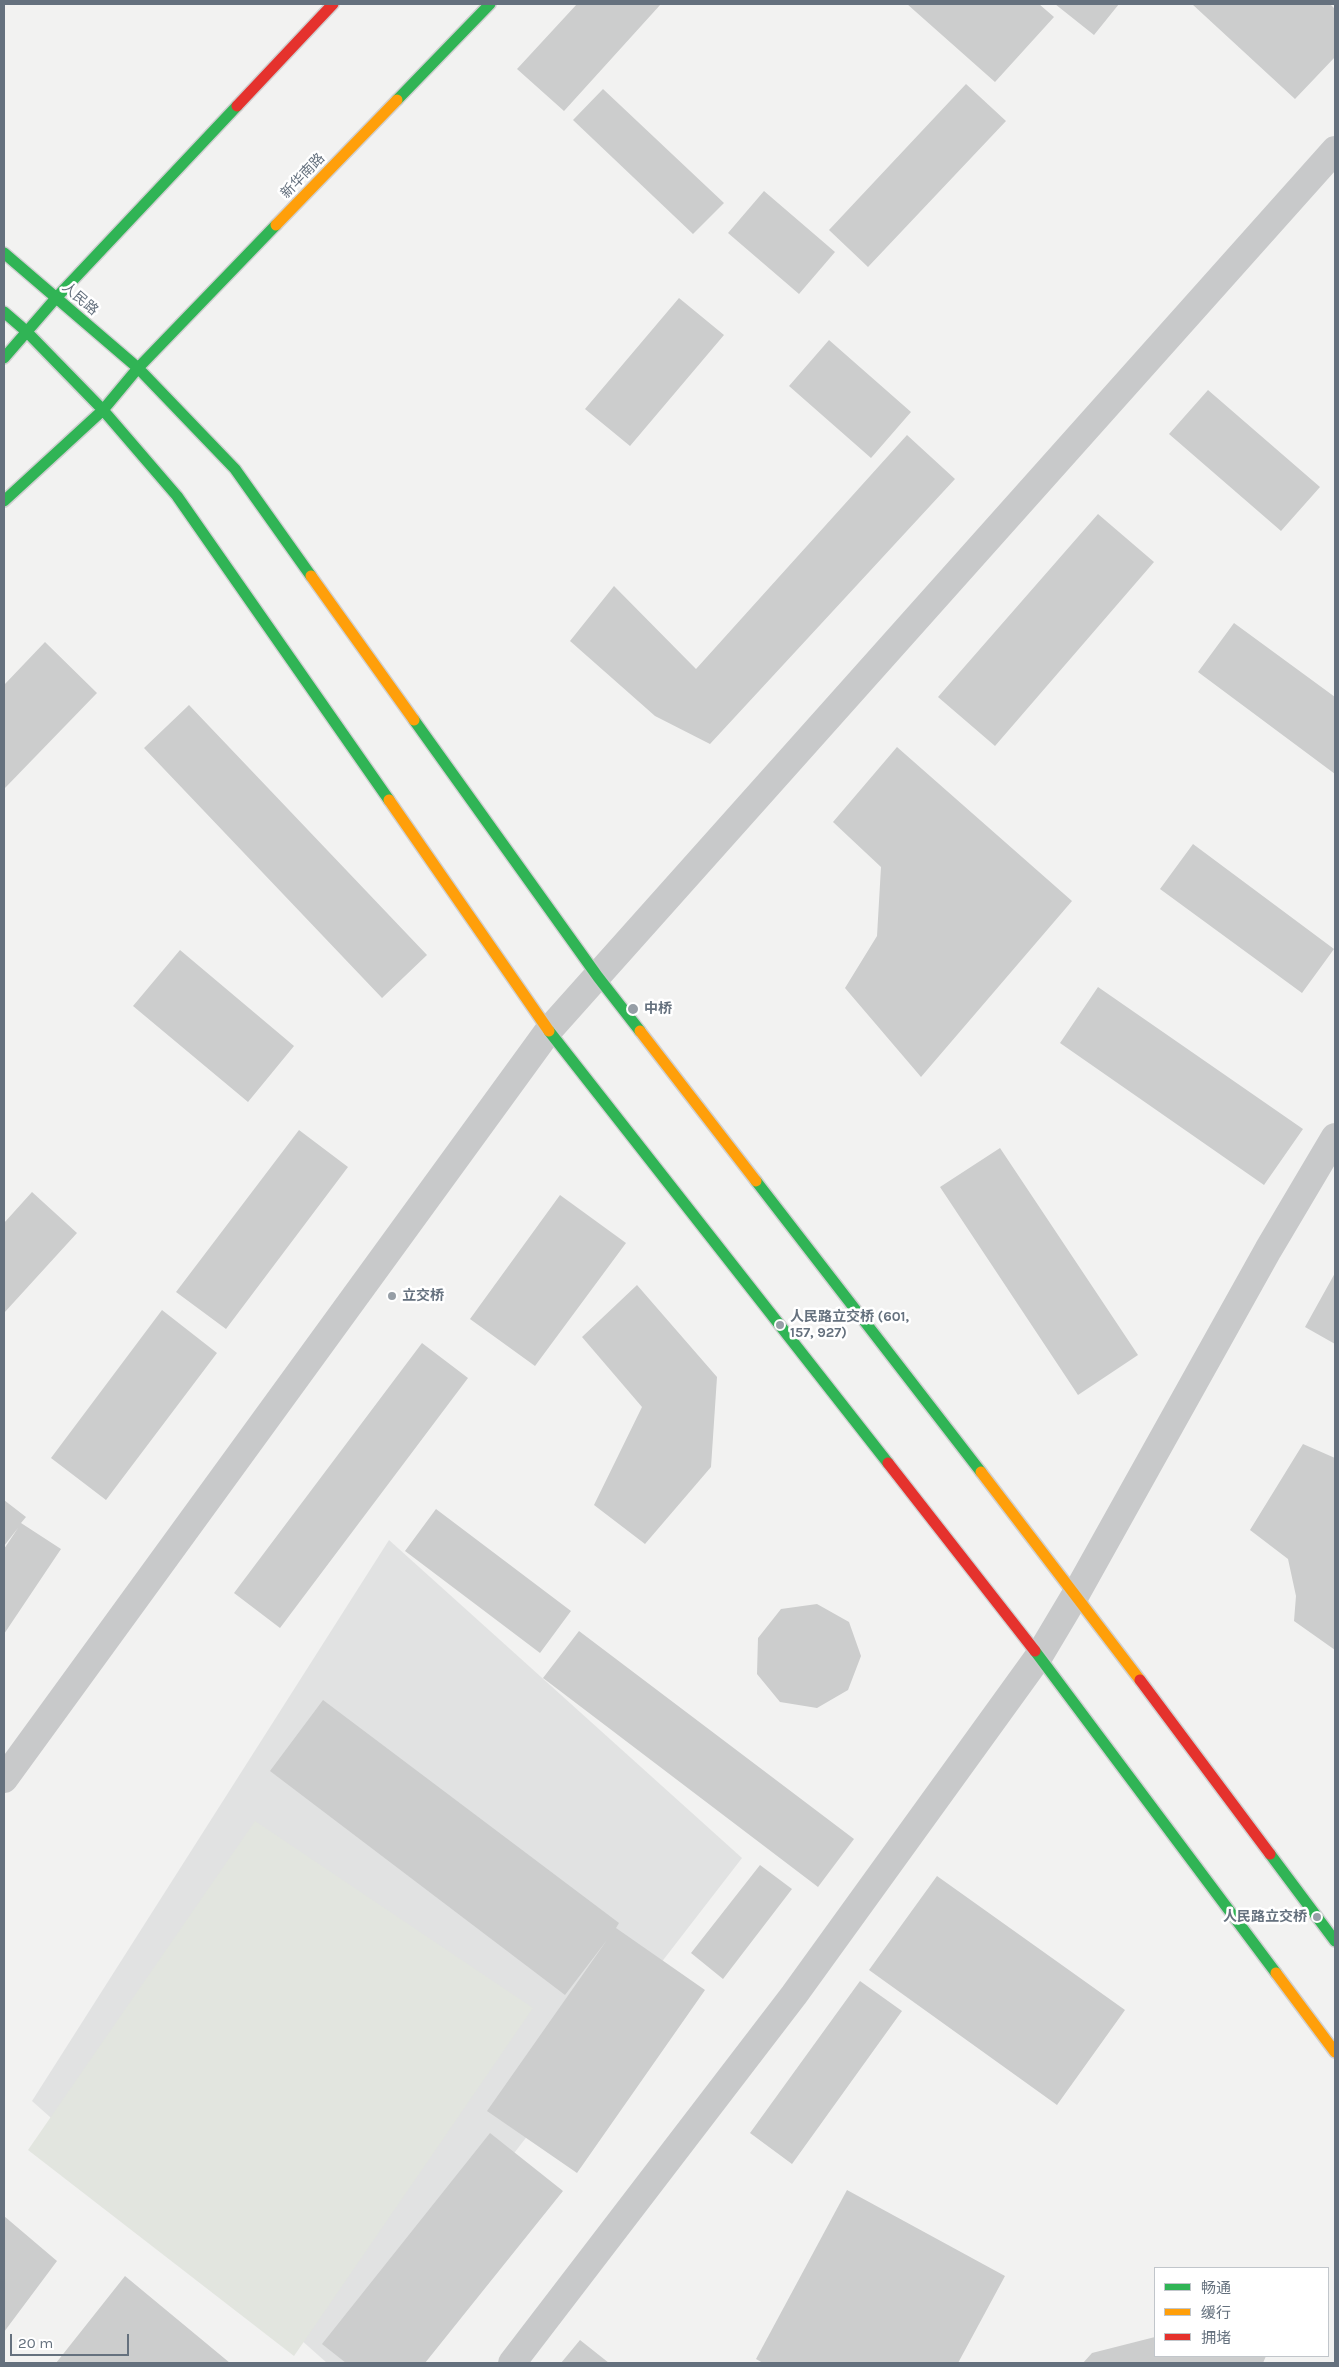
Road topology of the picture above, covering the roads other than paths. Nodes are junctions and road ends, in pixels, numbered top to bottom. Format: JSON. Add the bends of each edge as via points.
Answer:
{"nodes":[{"id":1,"x":333,"y":4,"type":"edge"},
{"id":2,"x":490,"y":4,"type":"edge"},
{"id":3,"x":1335,"y":150,"type":"edge"},
{"id":4,"x":4,"y":253,"type":"edge"},
{"id":5,"x":56,"y":298,"type":"junction"},
{"id":6,"x":4,"y":312,"type":"edge"},
{"id":7,"x":26,"y":331,"type":"junction"},
{"id":8,"x":4,"y":358,"type":"edge"},
{"id":9,"x":138,"y":368,"type":"junction"},
{"id":10,"x":103,"y":410,"type":"junction"},
{"id":11,"x":4,"y":501,"type":"edge"},
{"id":12,"x":598,"y":977,"type":"junction"},
{"id":13,"x":549,"y":1030,"type":"junction"},
{"id":14,"x":1335,"y":1136,"type":"edge"},
{"id":15,"x":1076,"y":1594,"type":"junction"},
{"id":16,"x":1038,"y":1656,"type":"junction"},
{"id":17,"x":4,"y":1779,"type":"edge"},
{"id":18,"x":1335,"y":1942,"type":"edge"},
{"id":19,"x":1335,"y":2052,"type":"edge"},
{"id":20,"x":512,"y":2363,"type":"edge"}],
"edges":[{"from":1,"to":5,"type":"main road"},
{"from":2,"to":9,"type":"main road","name":"新华南路"},
{"from":3,"to":12,"type":"street"},
{"from":4,"to":5,"type":"main road","name":"人民路"},
{"from":5,"to":7,"type":"main road"},
{"from":5,"to":9,"type":"main road","name":"人民路"},
{"from":6,"to":7,"type":"main road"},
{"from":7,"to":8,"type":"main road"},
{"from":7,"to":10,"type":"main road"},
{"from":9,"to":10,"type":"main road","name":"新华南路"},
{"from":9,"to":12,"type":"main road","name":"人民路","via":[[235,469]]},
{"from":10,"to":11,"type":"main road","name":"新华南路"},
{"from":10,"to":13,"type":"main road","via":[[177,496]]},
{"from":12,"to":13,"type":"street"},
{"from":12,"to":15,"type":"main road","name":"人民路"},
{"from":13,"to":16,"type":"main road"},
{"from":13,"to":17,"type":"street"},
{"from":14,"to":15,"type":"street"},
{"from":15,"to":16,"type":"street"},
{"from":15,"to":18,"type":"main road","name":"人民路"},
{"from":16,"to":19,"type":"main road"},
{"from":16,"to":20,"type":"street","via":[[794,1995]]}]}
